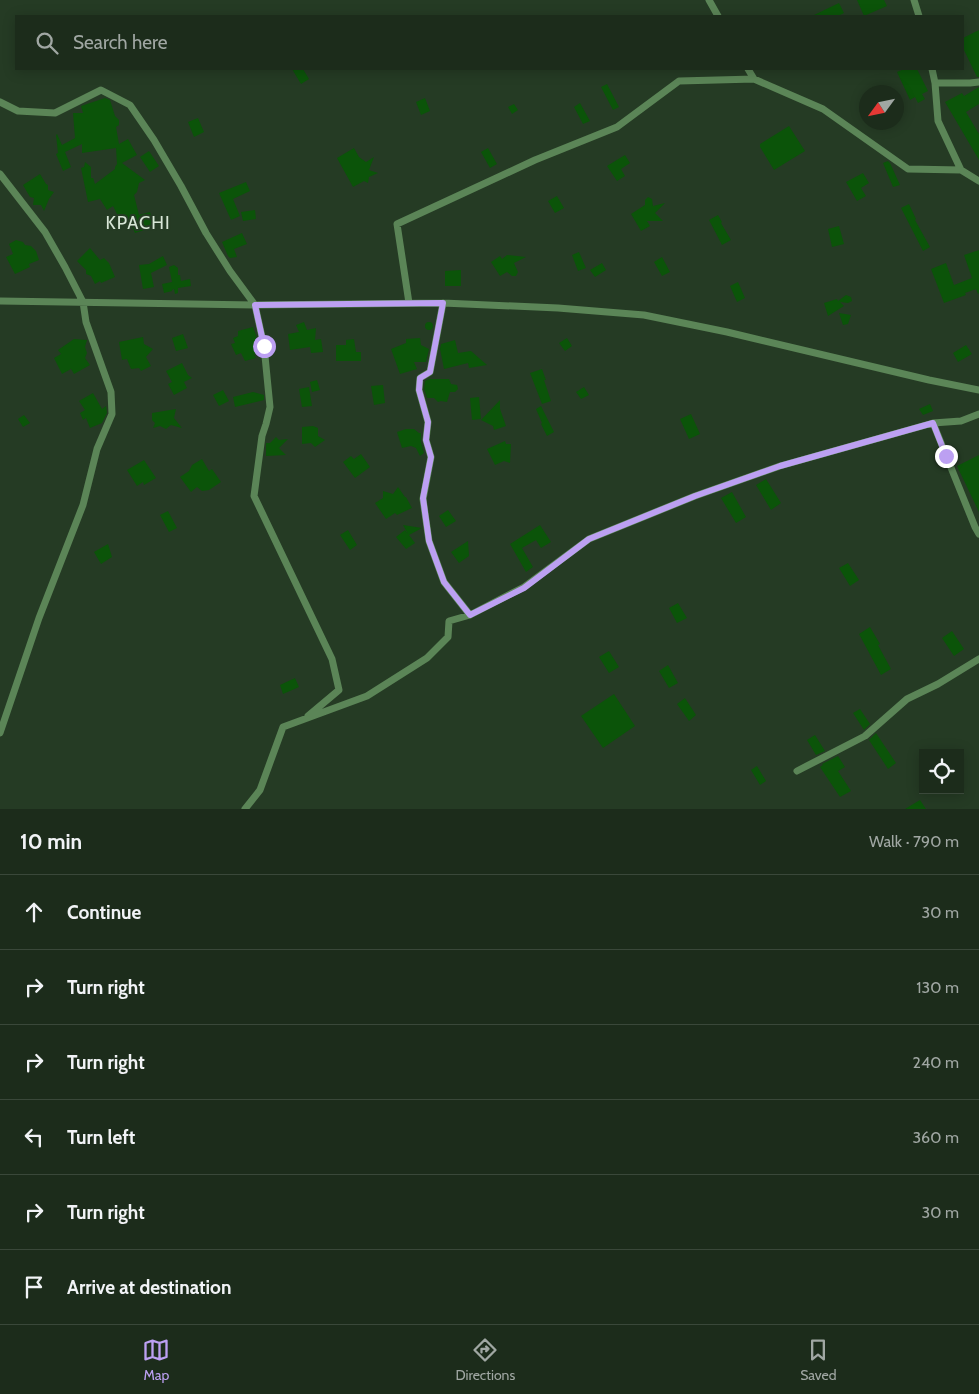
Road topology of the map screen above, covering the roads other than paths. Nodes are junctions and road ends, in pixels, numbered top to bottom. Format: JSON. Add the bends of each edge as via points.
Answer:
{"nodes":[{"id":1,"x":709,"y":0,"type":"edge"},
{"id":2,"x":914,"y":0,"type":"edge"},
{"id":3,"x":717,"y":15,"type":"edge"},
{"id":4,"x":918,"y":15,"type":"edge"},
{"id":5,"x":749,"y":70,"type":"edge"},
{"id":6,"x":932,"y":70,"type":"edge"},
{"id":7,"x":754,"y":80,"type":"junction"},
{"id":8,"x":979,"y":82,"type":"edge"},
{"id":9,"x":935,"y":83,"type":"junction"},
{"id":10,"x":0,"y":102,"type":"edge"},
{"id":11,"x":962,"y":170,"type":"junction"},
{"id":12,"x":0,"y":174,"type":"edge"},
{"id":13,"x":979,"y":181,"type":"edge"},
{"id":14,"x":0,"y":300,"type":"edge"},
{"id":15,"x":83,"y":302,"type":"junction"},
{"id":16,"x":409,"y":303,"type":"junction"},
{"id":17,"x":443,"y":303,"type":"junction"},
{"id":18,"x":255,"y":305,"type":"junction"},
{"id":19,"x":979,"y":390,"type":"edge"},
{"id":20,"x":979,"y":414,"type":"edge"},
{"id":21,"x":933,"y":423,"type":"junction"},
{"id":22,"x":979,"y":534,"type":"edge"},
{"id":23,"x":470,"y":615,"type":"junction"},
{"id":24,"x":979,"y":659,"type":"edge"},
{"id":25,"x":304,"y":719,"type":"junction"},
{"id":26,"x":0,"y":732,"type":"edge"},
{"id":27,"x":797,"y":771,"type":"dead end"},
{"id":28,"x":244,"y":809,"type":"edge"}],
"edges":[{"from":1,"to":3,"type":"street"},
{"from":2,"to":4,"type":"street"},
{"from":5,"to":7,"type":"street"},
{"from":6,"to":9,"type":"street"},
{"from":7,"to":11,"type":"street","via":[[823,109],[908,169]]},
{"from":7,"to":16,"type":"street","via":[[679,81],[617,127],[535,160],[396,224]]},
{"from":8,"to":9,"type":"street"},
{"from":9,"to":11,"type":"street","via":[[938,121]]},
{"from":10,"to":18,"type":"street","via":[[18,111],[55,113],[100,90],[130,105],[182,186],[211,240]]},
{"from":11,"to":13,"type":"street"},
{"from":12,"to":15,"type":"street","via":[[45,232]]},
{"from":14,"to":15,"type":"street"},
{"from":15,"to":18,"type":"street"},
{"from":15,"to":26,"type":"street","via":[[86,322],[111,392],[112,414],[97,449],[83,505],[39,618]]},
{"from":16,"to":17,"type":"street"},
{"from":16,"to":18,"type":"street"},
{"from":17,"to":19,"type":"street","via":[[644,315]]},
{"from":17,"to":23,"type":"street","via":[[430,372],[420,378],[419,390],[428,422],[426,440],[431,457],[423,498],[429,541],[444,582]]},
{"from":18,"to":25,"type":"street","via":[[264,346],[270,407],[261,442],[254,496],[332,660],[339,690]]},
{"from":20,"to":21,"type":"street"},
{"from":21,"to":22,"type":"street"},
{"from":21,"to":23,"type":"street","via":[[770,470],[589,539],[524,588]]},
{"from":23,"to":25,"type":"street","via":[[450,620],[448,637],[427,658],[375,691]]},
{"from":24,"to":27,"type":"street","via":[[907,699],[865,736]]},
{"from":25,"to":28,"type":"street","via":[[283,728],[260,790]]}]}
